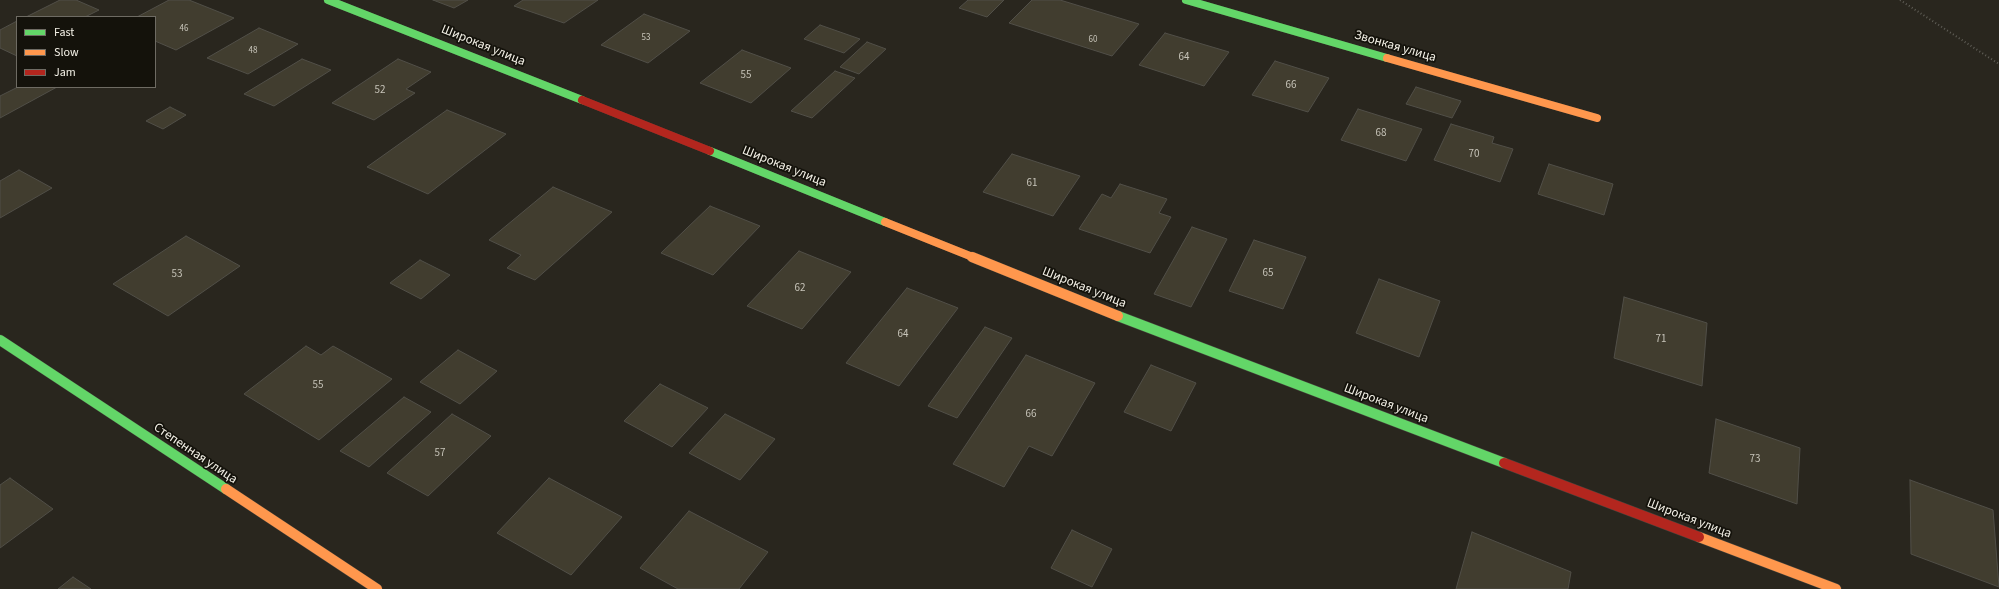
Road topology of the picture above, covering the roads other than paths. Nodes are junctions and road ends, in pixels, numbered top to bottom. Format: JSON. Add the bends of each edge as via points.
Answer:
{"nodes":[{"id":1,"x":328,"y":0,"type":"edge"},
{"id":2,"x":1186,"y":0,"type":"edge"},
{"id":3,"x":1597,"y":118,"type":"dead end"},
{"id":4,"x":0,"y":340,"type":"edge"},
{"id":5,"x":377,"y":589,"type":"edge"},
{"id":6,"x":1836,"y":589,"type":"edge"}],
"edges":[{"from":1,"to":6,"type":"street","name":"Широкая улица","via":[[1144,326]]},
{"from":2,"to":3,"type":"street","name":"Звонкая улица"},
{"from":4,"to":5,"type":"street","name":"Степенная улица"}]}
